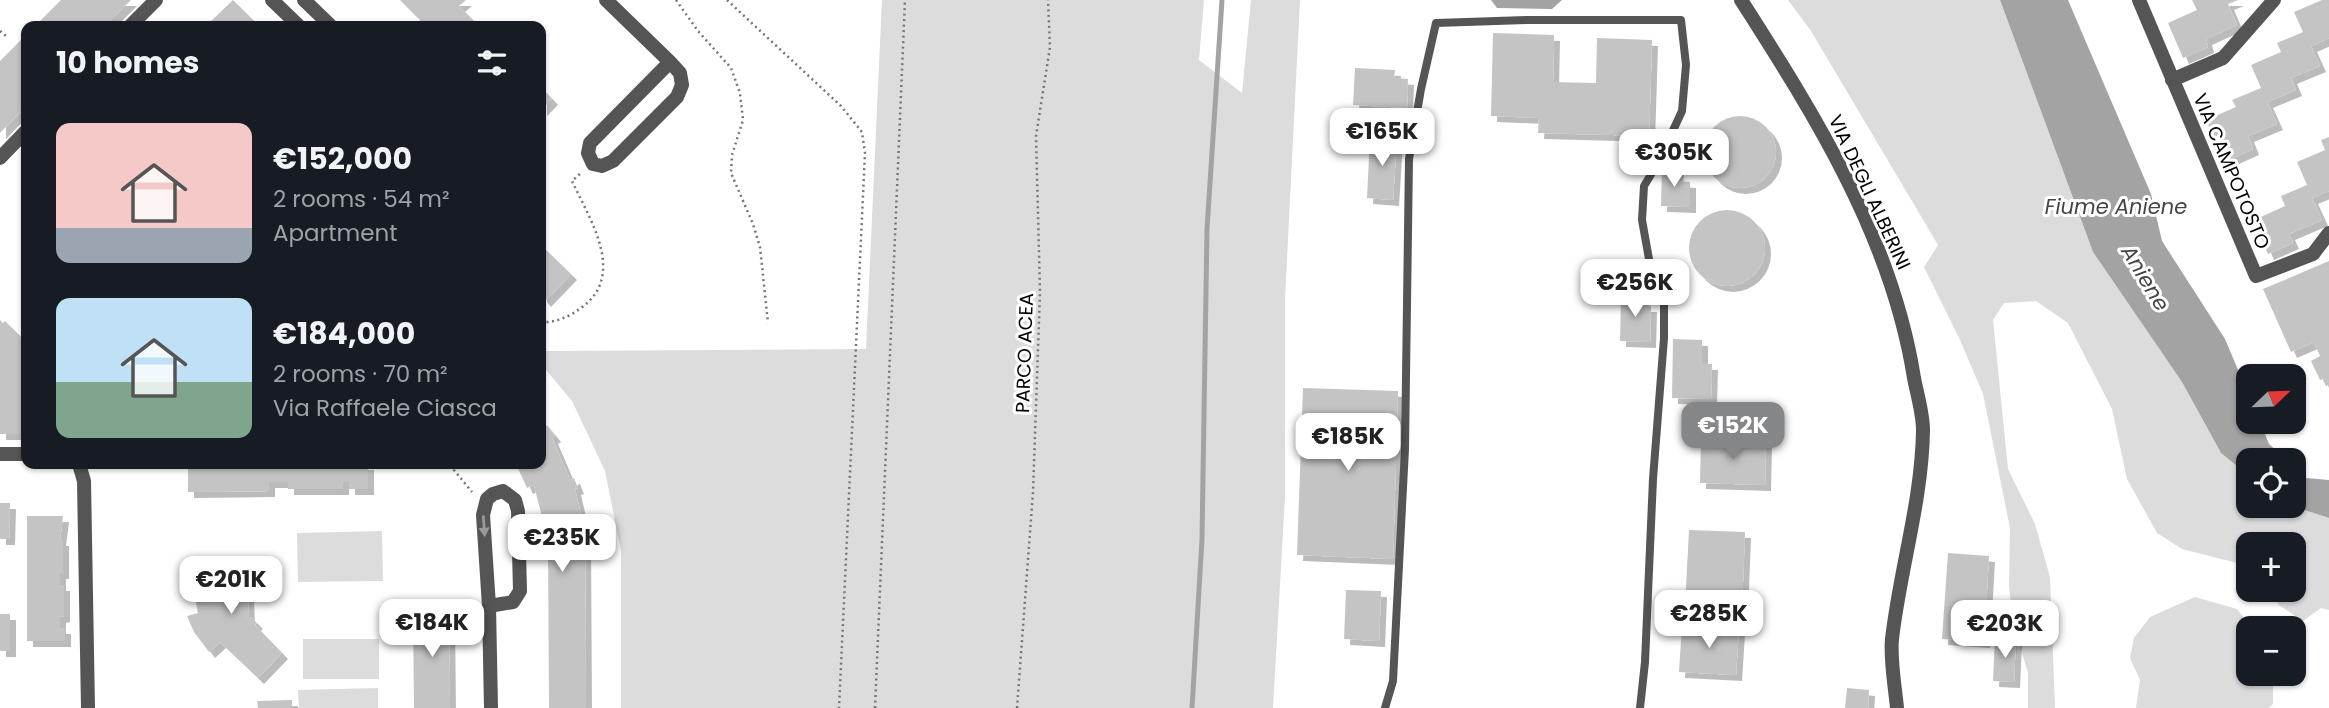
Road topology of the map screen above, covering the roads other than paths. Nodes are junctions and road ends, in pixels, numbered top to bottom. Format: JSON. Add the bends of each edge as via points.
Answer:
{"nodes":[{"id":1,"x":156,"y":0,"type":"edge"},
{"id":2,"x":272,"y":0,"type":"edge"},
{"id":3,"x":304,"y":0,"type":"edge"},
{"id":4,"x":606,"y":0,"type":"edge"},
{"id":5,"x":1741,"y":0,"type":"edge"},
{"id":6,"x":2139,"y":0,"type":"edge"},
{"id":7,"x":2274,"y":0,"type":"edge"},
{"id":8,"x":135,"y":21,"type":"edge"},
{"id":9,"x":294,"y":21,"type":"edge"},
{"id":10,"x":326,"y":21,"type":"edge"},
{"id":11,"x":670,"y":62,"type":"junction"},
{"id":12,"x":2172,"y":79,"type":"junction"},
{"id":13,"x":21,"y":136,"type":"edge"},
{"id":14,"x":0,"y":158,"type":"edge"},
{"id":15,"x":2329,"y":233,"type":"edge"},
{"id":16,"x":0,"y":454,"type":"edge"},
{"id":17,"x":21,"y":454,"type":"edge"},
{"id":18,"x":80,"y":469,"type":"edge"},
{"id":19,"x":489,"y":606,"type":"junction"},
{"id":20,"x":88,"y":708,"type":"edge"},
{"id":21,"x":491,"y":708,"type":"edge"},
{"id":22,"x":1385,"y":708,"type":"edge"},
{"id":23,"x":1640,"y":708,"type":"edge"},
{"id":24,"x":1896,"y":708,"type":"edge"}],
"edges":[{"from":1,"to":8,"type":"street"},
{"from":2,"to":9,"type":"street"},
{"from":3,"to":10,"type":"street"},
{"from":4,"to":11,"type":"street"},
{"from":5,"to":24,"type":"street","name":"VIA DEGLI ALBERINI","via":[[1811,109],[1859,205],[1891,280],[1910,353],[1923,428],[1915,516],[1891,643]]},
{"from":6,"to":12,"type":"street","name":"VIA CAMPOTOSTO"},
{"from":7,"to":12,"type":"street","via":[[2223,58]]},
{"from":11,"to":11,"type":"street","via":[[682,79],[679,94],[613,161],[593,164],[590,143]]},
{"from":12,"to":15,"type":"street","name":"VIA CAMPOTOSTO","via":[[2256,276],[2313,254]]},
{"from":13,"to":14,"type":"street"},
{"from":16,"to":17,"type":"street"},
{"from":18,"to":20,"type":"street"},
{"from":19,"to":19,"type":"street","one_way":true,"via":[[513,602],[520,591],[519,511],[515,500],[503,491],[490,496],[484,506]]},
{"from":19,"to":21,"type":"street"},
{"from":22,"to":23,"type":"lane","via":[[1393,681],[1405,449],[1409,159],[1436,23],[1681,20],[1686,65],[1682,111],[1644,187],[1642,220],[1649,259],[1664,296],[1664,338]]}]}
